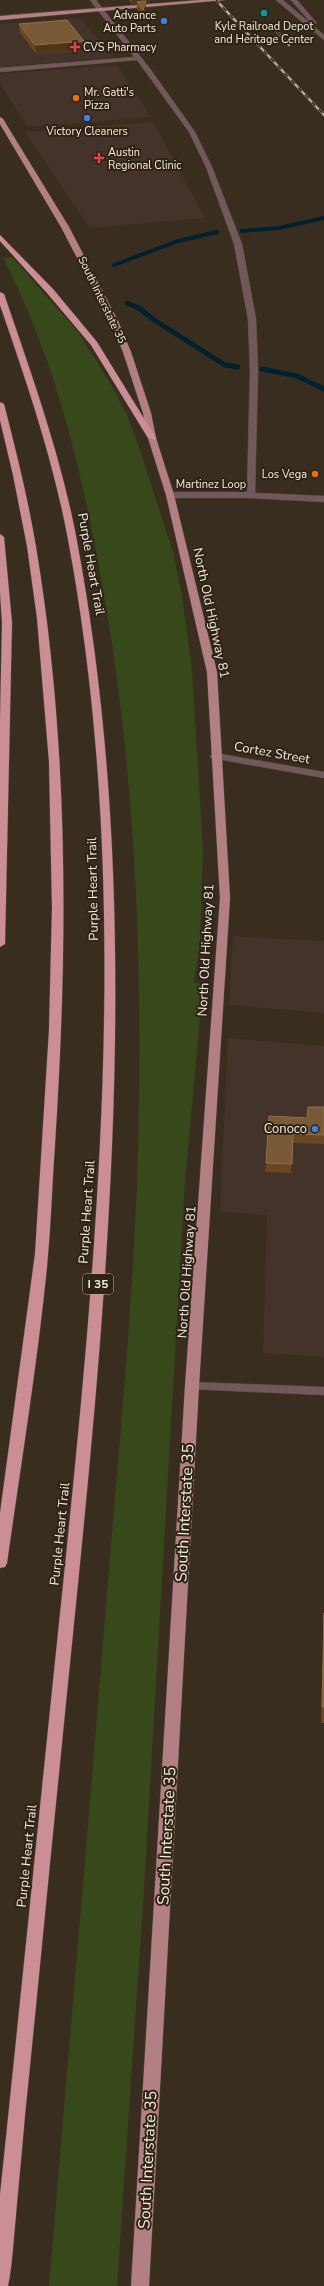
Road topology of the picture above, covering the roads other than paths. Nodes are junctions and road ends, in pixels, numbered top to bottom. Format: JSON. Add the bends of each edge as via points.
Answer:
{"nodes":[{"id":1,"x":93,"y":0,"type":"edge"},
{"id":2,"x":222,"y":0,"type":"edge"},
{"id":3,"x":279,"y":0,"type":"edge"},
{"id":4,"x":294,"y":0,"type":"edge"},
{"id":5,"x":100,"y":9,"type":"junction"},
{"id":6,"x":0,"y":18,"type":"edge"},
{"id":7,"x":318,"y":31,"type":"junction"},
{"id":8,"x":324,"y":38,"type":"edge"},
{"id":9,"x":139,"y":58,"type":"junction"},
{"id":10,"x":0,"y":70,"type":"edge"},
{"id":11,"x":0,"y":119,"type":"edge"},
{"id":12,"x":0,"y":237,"type":"edge"},
{"id":13,"x":0,"y":294,"type":"edge"},
{"id":14,"x":0,"y":404,"type":"edge"},
{"id":15,"x":152,"y":438,"type":"junction"},
{"id":16,"x":170,"y":495,"type":"junction"},
{"id":17,"x":251,"y":495,"type":"junction"},
{"id":18,"x":324,"y":499,"type":"edge"},
{"id":19,"x":0,"y":538,"type":"edge"},
{"id":20,"x":215,"y":756,"type":"junction"},
{"id":21,"x":324,"y":775,"type":"edge"},
{"id":22,"x":0,"y":944,"type":"edge"},
{"id":23,"x":192,"y":1386,"type":"junction"},
{"id":24,"x":324,"y":1391,"type":"edge"},
{"id":25,"x":0,"y":1563,"type":"edge"},
{"id":26,"x":0,"y":2283,"type":"edge"},
{"id":27,"x":140,"y":2286,"type":"edge"}],
"edges":[{"from":1,"to":5,"type":"street"},
{"from":2,"to":5,"type":"main road"},
{"from":3,"to":7,"type":"street"},
{"from":4,"to":7,"type":"street","via":[[313,21]]},
{"from":5,"to":6,"type":"main road"},
{"from":5,"to":9,"type":"street"},
{"from":7,"to":8,"type":"street"},
{"from":9,"to":10,"type":"street"},
{"from":9,"to":17,"type":"street","via":[[192,132],[209,167],[238,244],[252,319],[254,371]]},
{"from":11,"to":15,"type":"main road","name":"South Interstate 35","via":[[65,227],[114,321],[147,413]]},
{"from":12,"to":15,"type":"highway","via":[[94,344]]},
{"from":13,"to":26,"type":"highway","name":"Purple Heart Trail","number":"I 35","via":[[41,413],[71,531],[84,611],[99,724],[106,812],[110,996],[109,1089],[102,1228],[86,1428]]},
{"from":14,"to":25,"type":"highway","via":[[32,549],[43,629],[56,791],[58,918],[55,1060],[39,1276]]},
{"from":15,"to":16,"type":"main road","name":"South Interstate 35"},
{"from":16,"to":17,"type":"street","name":"Martinez Loop"},
{"from":16,"to":20,"type":"main road","name":"North Old Highway 81","via":[[212,672]]},
{"from":17,"to":18,"type":"street","name":"Martinez Loop"},
{"from":19,"to":22,"type":"highway","via":[[7,623]]},
{"from":20,"to":21,"type":"street","name":"Cortez Street"},
{"from":20,"to":23,"type":"main road","name":"North Old Highway 81","via":[[224,898]]},
{"from":23,"to":24,"type":"street"},
{"from":23,"to":27,"type":"main road","name":"South Interstate 35"}]}
